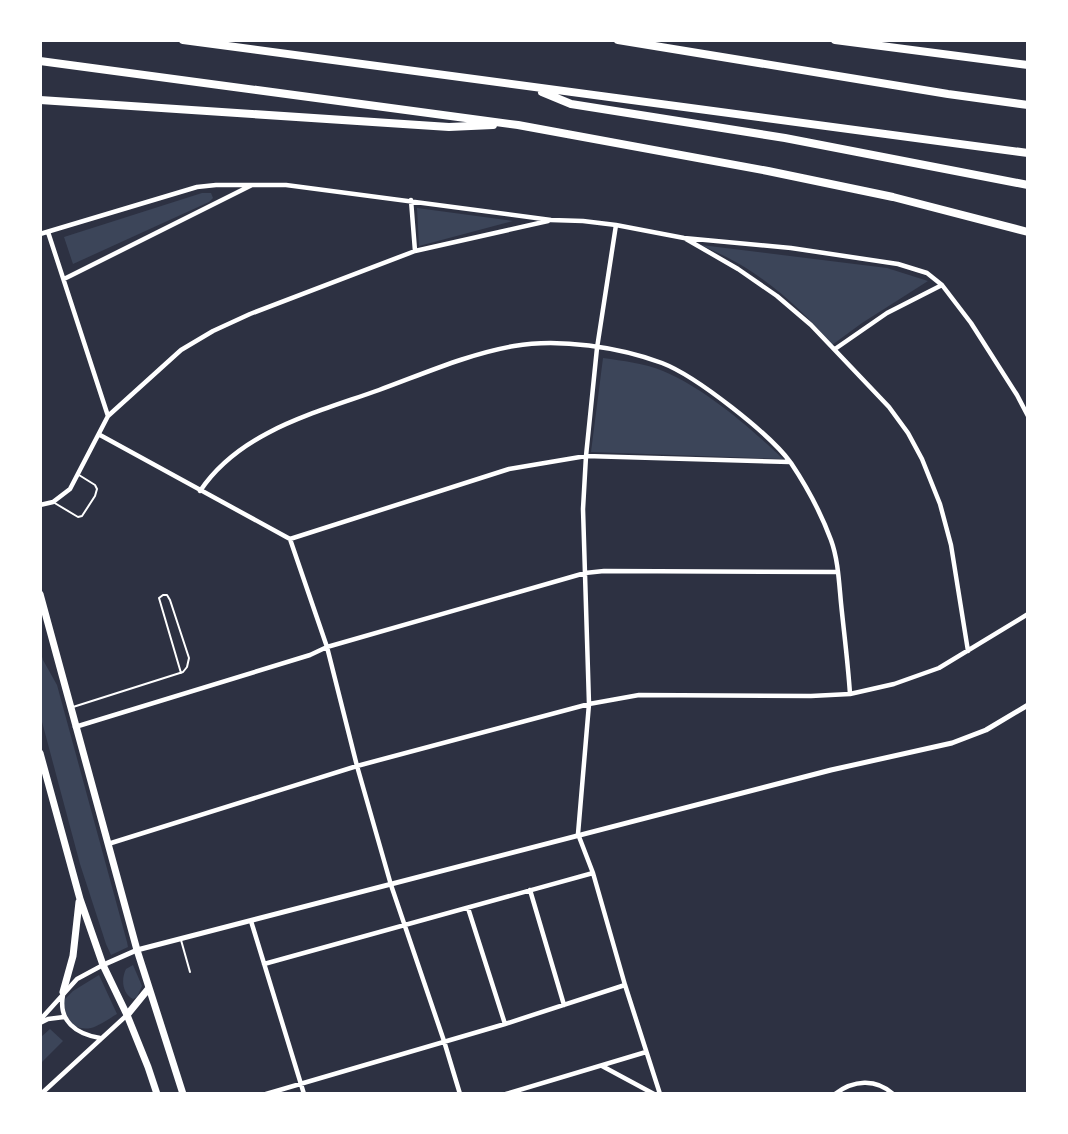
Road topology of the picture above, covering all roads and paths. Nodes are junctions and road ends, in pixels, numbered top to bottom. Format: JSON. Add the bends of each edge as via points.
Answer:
{"nodes":[{"id":1,"x":183,"y":40,"type":"edge"},
{"id":2,"x":618,"y":40,"type":"edge"},
{"id":3,"x":835,"y":40,"type":"edge"},
{"id":4,"x":40,"y":61,"type":"edge"},
{"id":5,"x":1028,"y":65,"type":"edge"},
{"id":6,"x":530,"y":87,"type":"junction"},
{"id":7,"x":40,"y":100,"type":"edge"},
{"id":8,"x":1028,"y":105,"type":"edge"},
{"id":9,"x":518,"y":125,"type":"junction"},
{"id":10,"x":1028,"y":153,"type":"edge"},
{"id":11,"x":254,"y":184,"type":"junction"},
{"id":12,"x":1028,"y":184,"type":"edge"},
{"id":13,"x":411,"y":200,"type":"junction"},
{"id":14,"x":551,"y":220,"type":"junction"},
{"id":15,"x":616,"y":225,"type":"junction"},
{"id":16,"x":48,"y":232,"type":"junction"},
{"id":17,"x":1028,"y":232,"type":"edge"},
{"id":18,"x":40,"y":234,"type":"edge"},
{"id":19,"x":684,"y":238,"type":"junction"},
{"id":20,"x":415,"y":251,"type":"junction"},
{"id":21,"x":64,"y":279,"type":"junction"},
{"id":22,"x":942,"y":285,"type":"junction"},
{"id":23,"x":597,"y":348,"type":"junction"},
{"id":24,"x":835,"y":349,"type":"junction"},
{"id":25,"x":108,"y":416,"type":"junction"},
{"id":26,"x":1028,"y":416,"type":"edge"},
{"id":27,"x":100,"y":435,"type":"junction"},
{"id":28,"x":586,"y":456,"type":"junction"},
{"id":29,"x":790,"y":462,"type":"junction"},
{"id":30,"x":78,"y":475,"type":"junction"},
{"id":31,"x":200,"y":491,"type":"junction"},
{"id":32,"x":53,"y":502,"type":"junction"},
{"id":33,"x":40,"y":505,"type":"edge"},
{"id":34,"x":290,"y":539,"type":"junction"},
{"id":35,"x":838,"y":572,"type":"junction"},
{"id":36,"x":585,"y":573,"type":"junction"},
{"id":37,"x":40,"y":594,"type":"edge"},
{"id":38,"x":1028,"y":614,"type":"edge"},
{"id":39,"x":40,"y":615,"type":"edge"},
{"id":40,"x":47,"y":622,"type":"junction"},
{"id":41,"x":327,"y":647,"type":"junction"},
{"id":42,"x":968,"y":651,"type":"junction"},
{"id":43,"x":180,"y":673,"type":"junction"},
{"id":44,"x":850,"y":694,"type":"junction"},
{"id":45,"x":589,"y":704,"type":"junction"},
{"id":46,"x":1028,"y":705,"type":"edge"},
{"id":47,"x":70,"y":708,"type":"junction"},
{"id":48,"x":75,"y":727,"type":"junction"},
{"id":49,"x":40,"y":753,"type":"edge"},
{"id":50,"x":357,"y":766,"type":"junction"},
{"id":51,"x":578,"y":834,"type":"junction"},
{"id":52,"x":108,"y":844,"type":"junction"},
{"id":53,"x":593,"y":873,"type":"junction"},
{"id":54,"x":391,"y":885,"type":"junction"},
{"id":55,"x":530,"y":890,"type":"junction"},
{"id":56,"x":80,"y":900,"type":"junction"},
{"id":57,"x":468,"y":908,"type":"junction"},
{"id":58,"x":250,"y":921,"type":"junction"},
{"id":59,"x":403,"y":925,"type":"junction"},
{"id":60,"x":181,"y":939,"type":"junction"},
{"id":61,"x":137,"y":950,"type":"junction"},
{"id":62,"x":264,"y":964,"type":"junction"},
{"id":63,"x":103,"y":965,"type":"junction"},
{"id":64,"x":190,"y":972,"type":"dead end"},
{"id":65,"x":625,"y":985,"type":"junction"},
{"id":66,"x":149,"y":988,"type":"junction"},
{"id":67,"x":63,"y":992,"type":"junction"},
{"id":68,"x":564,"y":1005,"type":"junction"},
{"id":69,"x":127,"y":1015,"type":"junction"},
{"id":70,"x":64,"y":1017,"type":"junction"},
{"id":71,"x":40,"y":1021,"type":"edge"},
{"id":72,"x":505,"y":1024,"type":"junction"},
{"id":73,"x":100,"y":1038,"type":"junction"},
{"id":74,"x":444,"y":1041,"type":"junction"},
{"id":75,"x":646,"y":1052,"type":"junction"},
{"id":76,"x":602,"y":1066,"type":"junction"},
{"id":77,"x":301,"y":1083,"type":"junction"},
{"id":78,"x":41,"y":1094,"type":"edge"},
{"id":79,"x":157,"y":1094,"type":"edge"},
{"id":80,"x":183,"y":1094,"type":"edge"},
{"id":81,"x":266,"y":1094,"type":"edge"},
{"id":82,"x":304,"y":1094,"type":"edge"},
{"id":83,"x":459,"y":1094,"type":"edge"},
{"id":84,"x":506,"y":1094,"type":"edge"},
{"id":85,"x":654,"y":1094,"type":"edge"},
{"id":86,"x":660,"y":1094,"type":"edge"},
{"id":87,"x":835,"y":1094,"type":"edge"},
{"id":88,"x":893,"y":1094,"type":"edge"}],
"edges":[{"from":1,"to":6,"type":"highway"},
{"from":2,"to":8,"type":"highway"},
{"from":3,"to":5,"type":"highway"},
{"from":4,"to":9,"type":"highway"},
{"from":6,"to":10,"type":"highway"},
{"from":6,"to":12,"type":"highway","via":[[572,104],[785,138]]},
{"from":7,"to":9,"type":"highway","via":[[449,127]]},
{"from":9,"to":17,"type":"highway","via":[[780,173]]},
{"from":11,"to":13,"type":"street"},
{"from":11,"to":16,"type":"street","via":[[197,187]]},
{"from":11,"to":21,"type":"street"},
{"from":13,"to":14,"type":"street"},
{"from":13,"to":20,"type":"street"},
{"from":14,"to":15,"type":"street"},
{"from":14,"to":20,"type":"street"},
{"from":15,"to":19,"type":"street"},
{"from":15,"to":23,"type":"street"},
{"from":16,"to":18,"type":"street"},
{"from":16,"to":21,"type":"street"},
{"from":19,"to":22,"type":"street","via":[[898,264],[927,273]]},
{"from":19,"to":24,"type":"street","via":[[777,296]]},
{"from":20,"to":25,"type":"street","via":[[213,331],[181,350]]},
{"from":21,"to":25,"type":"street"},
{"from":22,"to":24,"type":"street","via":[[887,313]]},
{"from":22,"to":26,"type":"street","via":[[971,323]]},
{"from":23,"to":28,"type":"street"},
{"from":23,"to":29,"type":"street","via":[[663,363],[699,383],[767,438]]},
{"from":23,"to":31,"type":"street","via":[[556,343],[514,346],[319,411],[267,432],[230,456]]},
{"from":24,"to":42,"type":"street","via":[[890,407],[922,459],[951,545]]},
{"from":25,"to":27,"type":"street"},
{"from":27,"to":30,"type":"street"},
{"from":27,"to":31,"type":"street"},
{"from":28,"to":29,"type":"street"},
{"from":28,"to":34,"type":"street","via":[[509,469]]},
{"from":28,"to":36,"type":"street"},
{"from":29,"to":35,"type":"street","via":[[818,508],[832,542]]},
{"from":30,"to":32,"type":"street","via":[[70,489]]},
{"from":30,"to":32,"type":"lane","via":[[97,489],[82,516]]},
{"from":31,"to":34,"type":"street"},
{"from":32,"to":33,"type":"street"},
{"from":34,"to":41,"type":"street"},
{"from":35,"to":36,"type":"street"},
{"from":35,"to":44,"type":"street"},
{"from":36,"to":41,"type":"street"},
{"from":36,"to":45,"type":"street"},
{"from":37,"to":40,"type":"main road"},
{"from":38,"to":42,"type":"street"},
{"from":39,"to":40,"type":"main road"},
{"from":40,"to":47,"type":"main road"},
{"from":41,"to":48,"type":"street"},
{"from":41,"to":50,"type":"street"},
{"from":42,"to":44,"type":"street","via":[[939,668]]},
{"from":43,"to":43,"type":"lane","via":[[187,668],[189,658],[170,600],[163,595],[159,598]]},
{"from":43,"to":47,"type":"lane"},
{"from":44,"to":45,"type":"street","via":[[639,694]]},
{"from":45,"to":50,"type":"street"},
{"from":45,"to":51,"type":"street"},
{"from":46,"to":51,"type":"street","via":[[986,730],[952,743]]},
{"from":47,"to":48,"type":"main road"},
{"from":48,"to":52,"type":"main road"},
{"from":49,"to":56,"type":"main road"},
{"from":50,"to":52,"type":"street"},
{"from":50,"to":54,"type":"street"},
{"from":51,"to":53,"type":"street"},
{"from":51,"to":54,"type":"street"},
{"from":52,"to":61,"type":"main road"},
{"from":53,"to":55,"type":"street"},
{"from":53,"to":65,"type":"street"},
{"from":54,"to":58,"type":"street"},
{"from":54,"to":59,"type":"street"},
{"from":55,"to":57,"type":"street"},
{"from":55,"to":68,"type":"street"},
{"from":56,"to":63,"type":"main road"},
{"from":56,"to":67,"type":"main road","via":[[73,956]]},
{"from":57,"to":59,"type":"street"},
{"from":57,"to":72,"type":"street"},
{"from":58,"to":60,"type":"street"},
{"from":58,"to":62,"type":"street"},
{"from":59,"to":62,"type":"street"},
{"from":59,"to":74,"type":"street"},
{"from":60,"to":61,"type":"street"},
{"from":60,"to":64,"type":"lane"},
{"from":61,"to":63,"type":"street"},
{"from":61,"to":66,"type":"main road"},
{"from":62,"to":77,"type":"street"},
{"from":63,"to":67,"type":"street"},
{"from":63,"to":69,"type":"main road"},
{"from":65,"to":68,"type":"street"},
{"from":65,"to":75,"type":"street"},
{"from":66,"to":69,"type":"main road"},
{"from":66,"to":80,"type":"main road"},
{"from":67,"to":70,"type":"street"},
{"from":67,"to":71,"type":"street"},
{"from":68,"to":72,"type":"street"},
{"from":69,"to":73,"type":"street"},
{"from":69,"to":79,"type":"main road"},
{"from":70,"to":71,"type":"street"},
{"from":70,"to":73,"type":"street","via":[[79,1032]]},
{"from":72,"to":74,"type":"street"},
{"from":73,"to":78,"type":"street"},
{"from":74,"to":77,"type":"street"},
{"from":74,"to":83,"type":"street"},
{"from":75,"to":76,"type":"street"},
{"from":75,"to":86,"type":"street"},
{"from":76,"to":84,"type":"street"},
{"from":76,"to":85,"type":"street"},
{"from":77,"to":81,"type":"street"},
{"from":77,"to":82,"type":"street"},
{"from":87,"to":88,"type":"street","via":[[851,1085],[878,1083]]}]}
